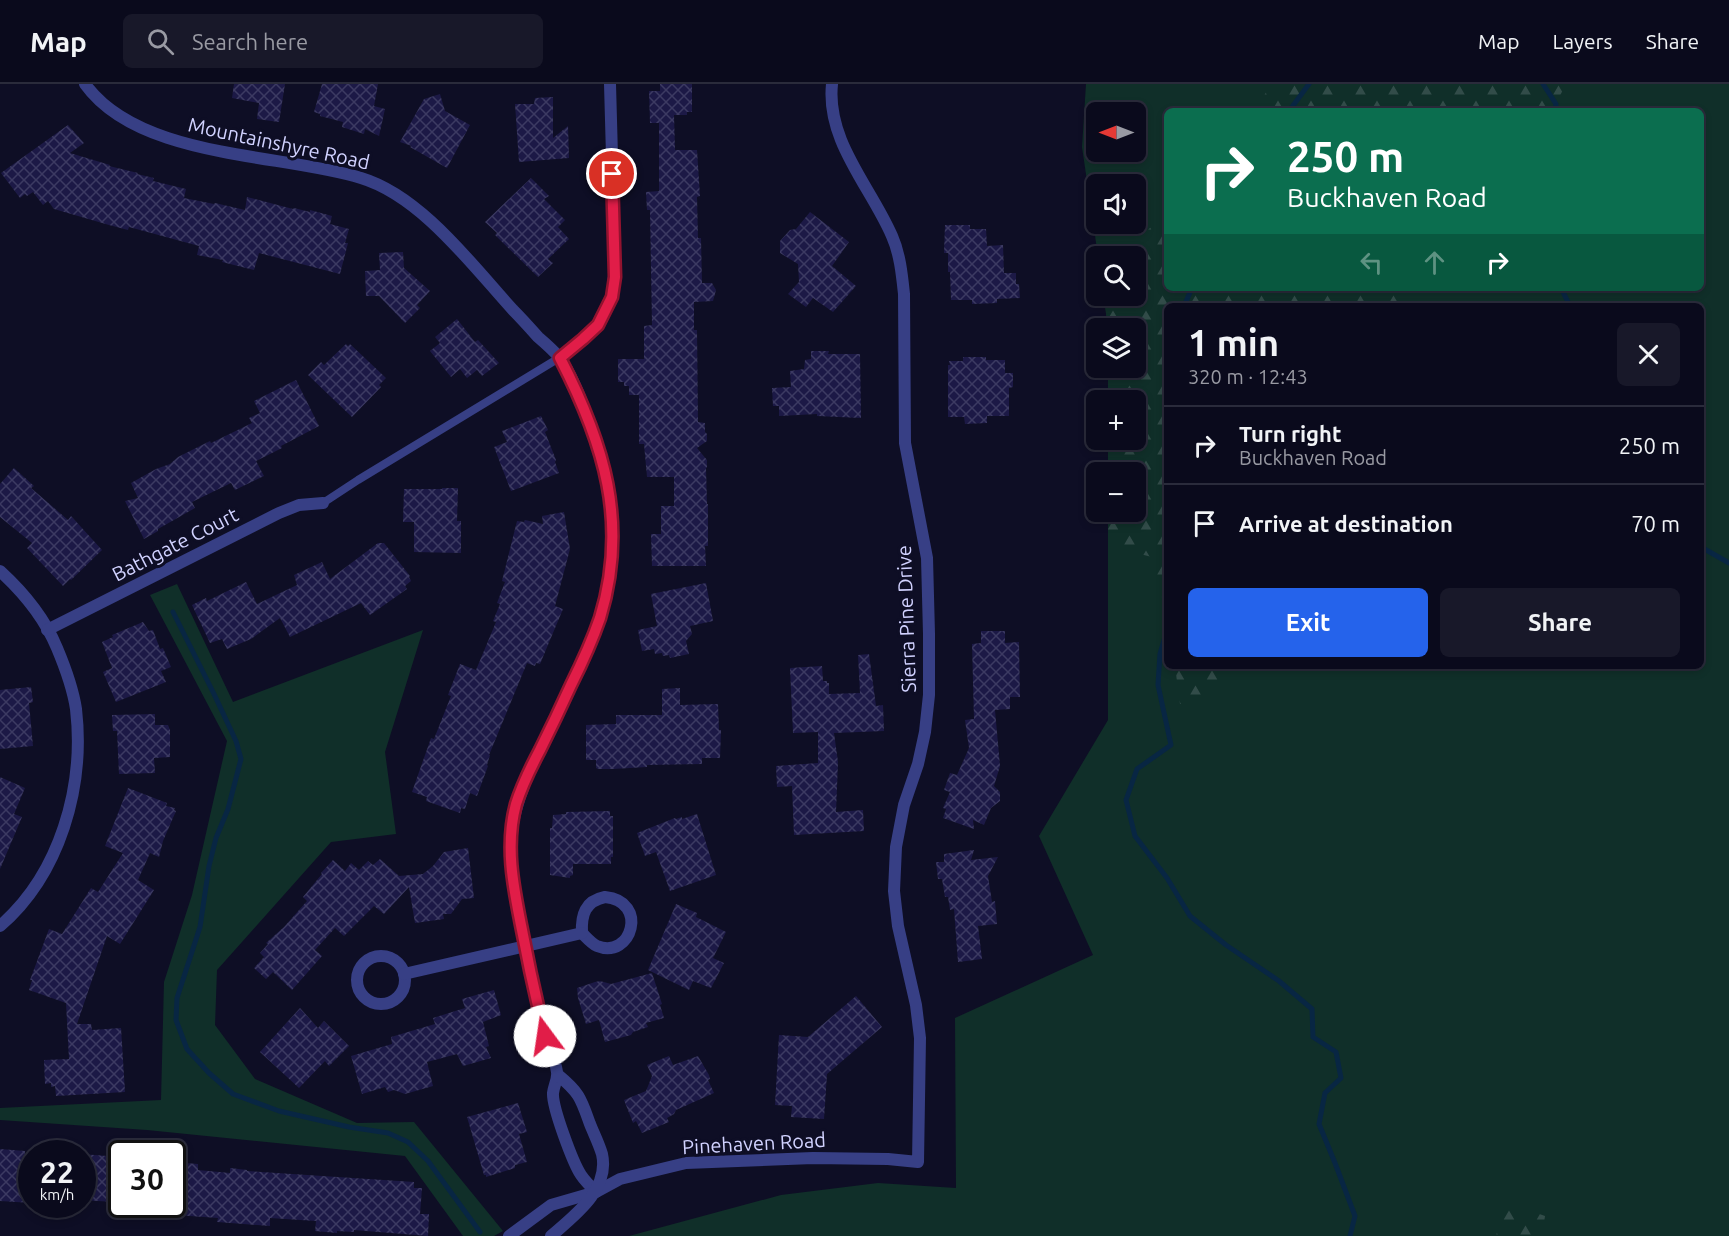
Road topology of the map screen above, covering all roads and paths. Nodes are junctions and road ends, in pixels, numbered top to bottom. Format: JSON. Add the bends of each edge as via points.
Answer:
{"nodes":[{"id":1,"x":85,"y":84,"type":"edge"},
{"id":2,"x":610,"y":84,"type":"edge"},
{"id":3,"x":832,"y":84,"type":"edge"},
{"id":4,"x":560,"y":358,"type":"junction"},
{"id":5,"x":323,"y":503,"type":"joint"},
{"id":6,"x":0,"y":571,"type":"edge"},
{"id":7,"x":47,"y":630,"type":"junction"},
{"id":8,"x":0,"y":926,"type":"edge"},
{"id":9,"x":582,"y":933,"type":"junction"},
{"id":10,"x":525,"y":947,"type":"junction"},
{"id":11,"x":404,"y":974,"type":"dead end"},
{"id":12,"x":558,"y":1075,"type":"junction"},
{"id":13,"x":918,"y":1162,"type":"joint"},
{"id":14,"x":596,"y":1192,"type":"junction"},
{"id":15,"x":509,"y":1236,"type":"edge"},
{"id":16,"x":551,"y":1236,"type":"edge"}],
"edges":[{"from":1,"to":4,"type":"street","name":"Mountainshyre Road","via":[[116,114],[177,142],[363,178],[393,192],[420,211]]},
{"from":2,"to":4,"type":"street","via":[[615,264],[612,297],[598,325]]},
{"from":3,"to":13,"type":"street","name":"Sierra Pine Drive","via":[[834,116],[841,140],[892,236],[901,270],[905,443],[927,558],[929,695],[923,742],[896,847],[894,891],[920,1038]]},
{"from":4,"to":5,"type":"lane"},
{"from":4,"to":10,"type":"street","name":"Mountainshyre Road","via":[[578,393],[606,473],[613,512],[612,544],[608,584],[588,650],[516,804],[510,862]]},
{"from":5,"to":7,"type":"street","name":"Bathgate Court","via":[[299,505],[279,513]]},
{"from":6,"to":7,"type":"street","via":[[24,596]]},
{"from":7,"to":8,"type":"street","via":[[68,677],[75,709],[76,778],[57,845],[37,883]]},
{"from":9,"to":9,"type":"street","via":[[597,946],[619,945],[632,929],[632,916],[618,900],[599,898],[584,912]]},
{"from":9,"to":10,"type":"street"},
{"from":10,"to":11,"type":"street"},
{"from":10,"to":12,"type":"street","name":"Mountainshyre Road"},
{"from":12,"to":14,"type":"street","name":"Mountainshyre Road","via":[[553,1093],[555,1107],[575,1162]]},
{"from":12,"to":14,"type":"street","name":"Mountainshyre Road","via":[[580,1095],[602,1155],[603,1169]]},
{"from":13,"to":14,"type":"street","name":"Pinehaven Road","via":[[813,1158],[686,1163],[620,1179]]},
{"from":14,"to":15,"type":"street","name":"Pinehaven Road","via":[[551,1205]]},
{"from":14,"to":16,"type":"street","name":"Pinehaven Road"}]}
